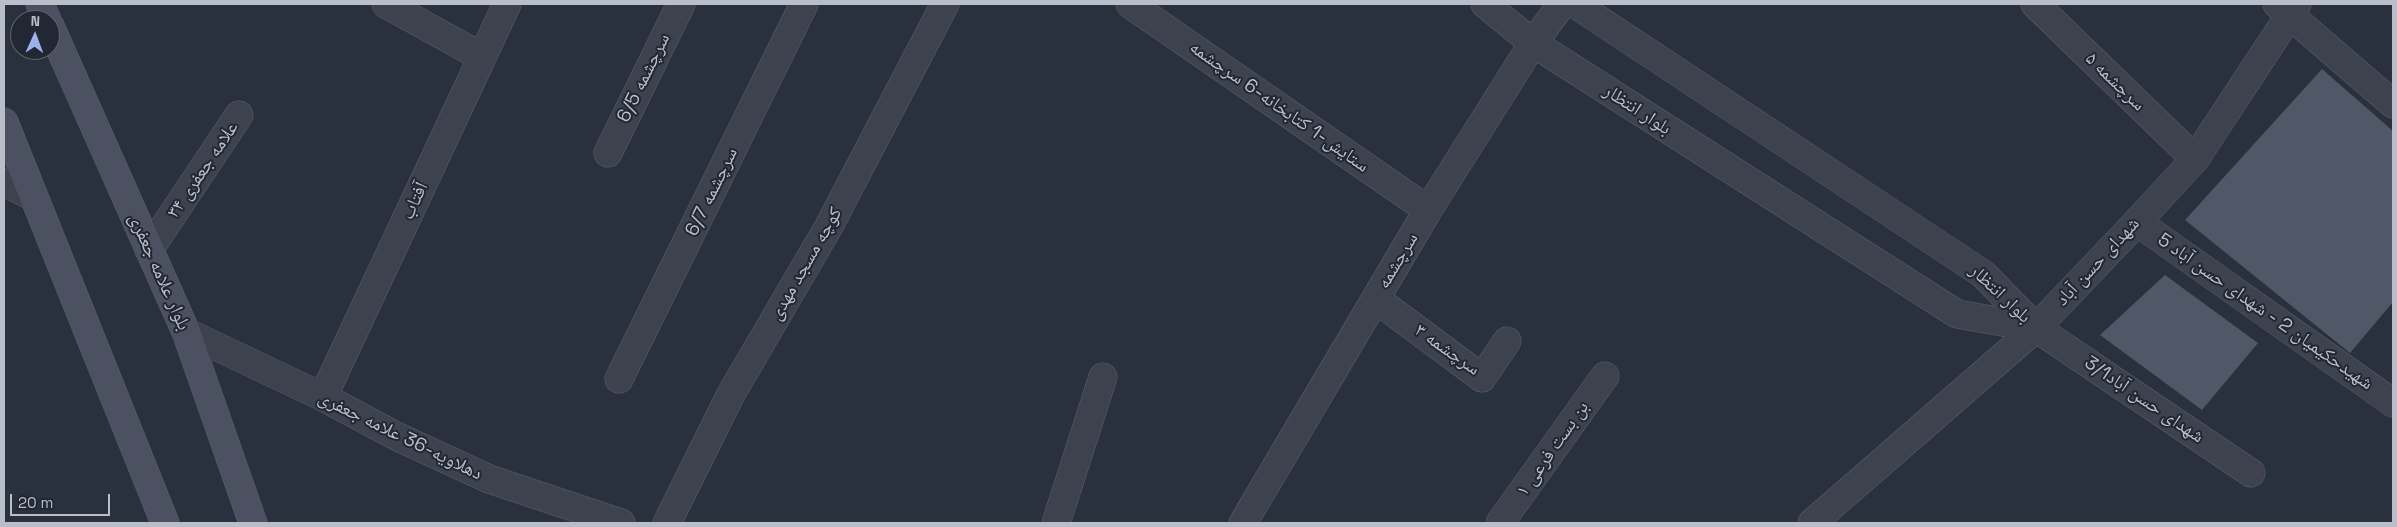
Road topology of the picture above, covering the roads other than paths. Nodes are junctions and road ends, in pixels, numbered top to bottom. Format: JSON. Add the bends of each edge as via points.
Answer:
{"nodes":[{"id":1,"x":386,"y":4,"type":"edge"},
{"id":2,"x":507,"y":4,"type":"edge"},
{"id":3,"x":681,"y":4,"type":"edge"},
{"id":4,"x":804,"y":4,"type":"edge"},
{"id":5,"x":945,"y":4,"type":"edge"},
{"id":6,"x":1130,"y":4,"type":"edge"},
{"id":7,"x":1485,"y":4,"type":"edge"},
{"id":8,"x":1562,"y":4,"type":"edge"},
{"id":9,"x":1575,"y":4,"type":"edge"},
{"id":10,"x":2035,"y":4,"type":"edge"},
{"id":11,"x":2288,"y":7,"type":"edge"},
{"id":12,"x":1533,"y":43,"type":"junction"},
{"id":13,"x":60,"y":49,"type":"edge"},
{"id":14,"x":482,"y":57,"type":"junction"},
{"id":15,"x":2393,"y":104,"type":"edge"},
{"id":16,"x":239,"y":115,"type":"dead end"},
{"id":17,"x":4,"y":122,"type":"edge"},
{"id":18,"x":608,"y":153,"type":"dead end"},
{"id":19,"x":2195,"y":159,"type":"junction"},
{"id":20,"x":4,"y":182,"type":"edge"},
{"id":21,"x":34,"y":197,"type":"junction"},
{"id":22,"x":1428,"y":210,"type":"junction"},
{"id":23,"x":2137,"y":222,"type":"junction"},
{"id":24,"x":149,"y":250,"type":"junction"},
{"id":25,"x":1376,"y":299,"type":"junction"},
{"id":26,"x":2036,"y":328,"type":"junction"},
{"id":27,"x":186,"y":332,"type":"junction"},
{"id":28,"x":1507,"y":341,"type":"dead end"},
{"id":29,"x":1606,"y":376,"type":"dead end"},
{"id":30,"x":1103,"y":377,"type":"dead end"},
{"id":31,"x":619,"y":380,"type":"dead end"},
{"id":32,"x":323,"y":398,"type":"junction"},
{"id":33,"x":2393,"y":403,"type":"edge"},
{"id":34,"x":2251,"y":472,"type":"dead end"},
{"id":35,"x":165,"y":523,"type":"edge"},
{"id":36,"x":253,"y":523,"type":"edge"},
{"id":37,"x":621,"y":523,"type":"edge"},
{"id":38,"x":667,"y":523,"type":"edge"},
{"id":39,"x":1056,"y":523,"type":"edge"},
{"id":40,"x":1243,"y":523,"type":"edge"},
{"id":41,"x":1500,"y":523,"type":"edge"},
{"id":42,"x":1812,"y":523,"type":"edge"}],
"edges":[{"from":1,"to":14,"type":"street"},
{"from":2,"to":14,"type":"street","name":"آفتاب"},
{"from":3,"to":18,"type":"street","name":"سرچشمه 6/5"},
{"from":4,"to":31,"type":"street","name":"سرچشمه 6/7"},
{"from":5,"to":38,"type":"street","name":"کوچه مسجد مهدی","via":[[829,226],[731,394]]},
{"from":6,"to":22,"type":"street","name":"ستایش-1 کتابخانه-6 سرچشمه"},
{"from":7,"to":12,"type":"street","name":"بلوار انتظار"},
{"from":8,"to":12,"type":"street","name":"سرچشمه"},
{"from":9,"to":26,"type":"street","name":"بلوار انتظار","via":[[1983,274]]},
{"from":10,"to":19,"type":"street","name":"سرچشمه ۵"},
{"from":11,"to":15,"type":"street"},
{"from":11,"to":19,"type":"street","name":"شهدای حسن آباد"},
{"from":12,"to":22,"type":"street","name":"سرچشمه"},
{"from":12,"to":26,"type":"street","name":"بلوار انتظار","via":[[1956,314]]},
{"from":13,"to":24,"type":"main road","name":"بلوار علامه جعفری"},
{"from":14,"to":32,"type":"street","name":"آفتاب"},
{"from":16,"to":24,"type":"street","name":"علامه جعفری ۳۴"},
{"from":17,"to":21,"type":"main road"},
{"from":19,"to":23,"type":"street","name":"شهدای حسن آباد"},
{"from":20,"to":21,"type":"street"},
{"from":21,"to":35,"type":"main road"},
{"from":22,"to":25,"type":"street","name":"سرچشمه"},
{"from":23,"to":26,"type":"street","name":"شهدای حسن آباد"},
{"from":23,"to":33,"type":"street","name":"شهیدحکیمیان 2 - شهدای حسن آباد 5"},
{"from":24,"to":27,"type":"main road","name":"بلوار علامه جعفری"},
{"from":25,"to":28,"type":"street","name":"سرچشمه ۳","via":[[1482,378]]},
{"from":25,"to":40,"type":"street","name":"سرچشمه"},
{"from":26,"to":34,"type":"street","name":"3/1شهدای حسن آباد"},
{"from":26,"to":42,"type":"street","name":"شهدای حسن آباد"},
{"from":27,"to":32,"type":"street","name":"دهلاویه-36 علامه جعفری"},
{"from":27,"to":36,"type":"main road","name":"بلوار علامه جعفری"},
{"from":29,"to":41,"type":"street","name":"بن بست فرعی ۱"},
{"from":30,"to":39,"type":"street"},
{"from":32,"to":37,"type":"street","name":"دهلاویه-36 علامه جعفری","via":[[489,479]]}]}
